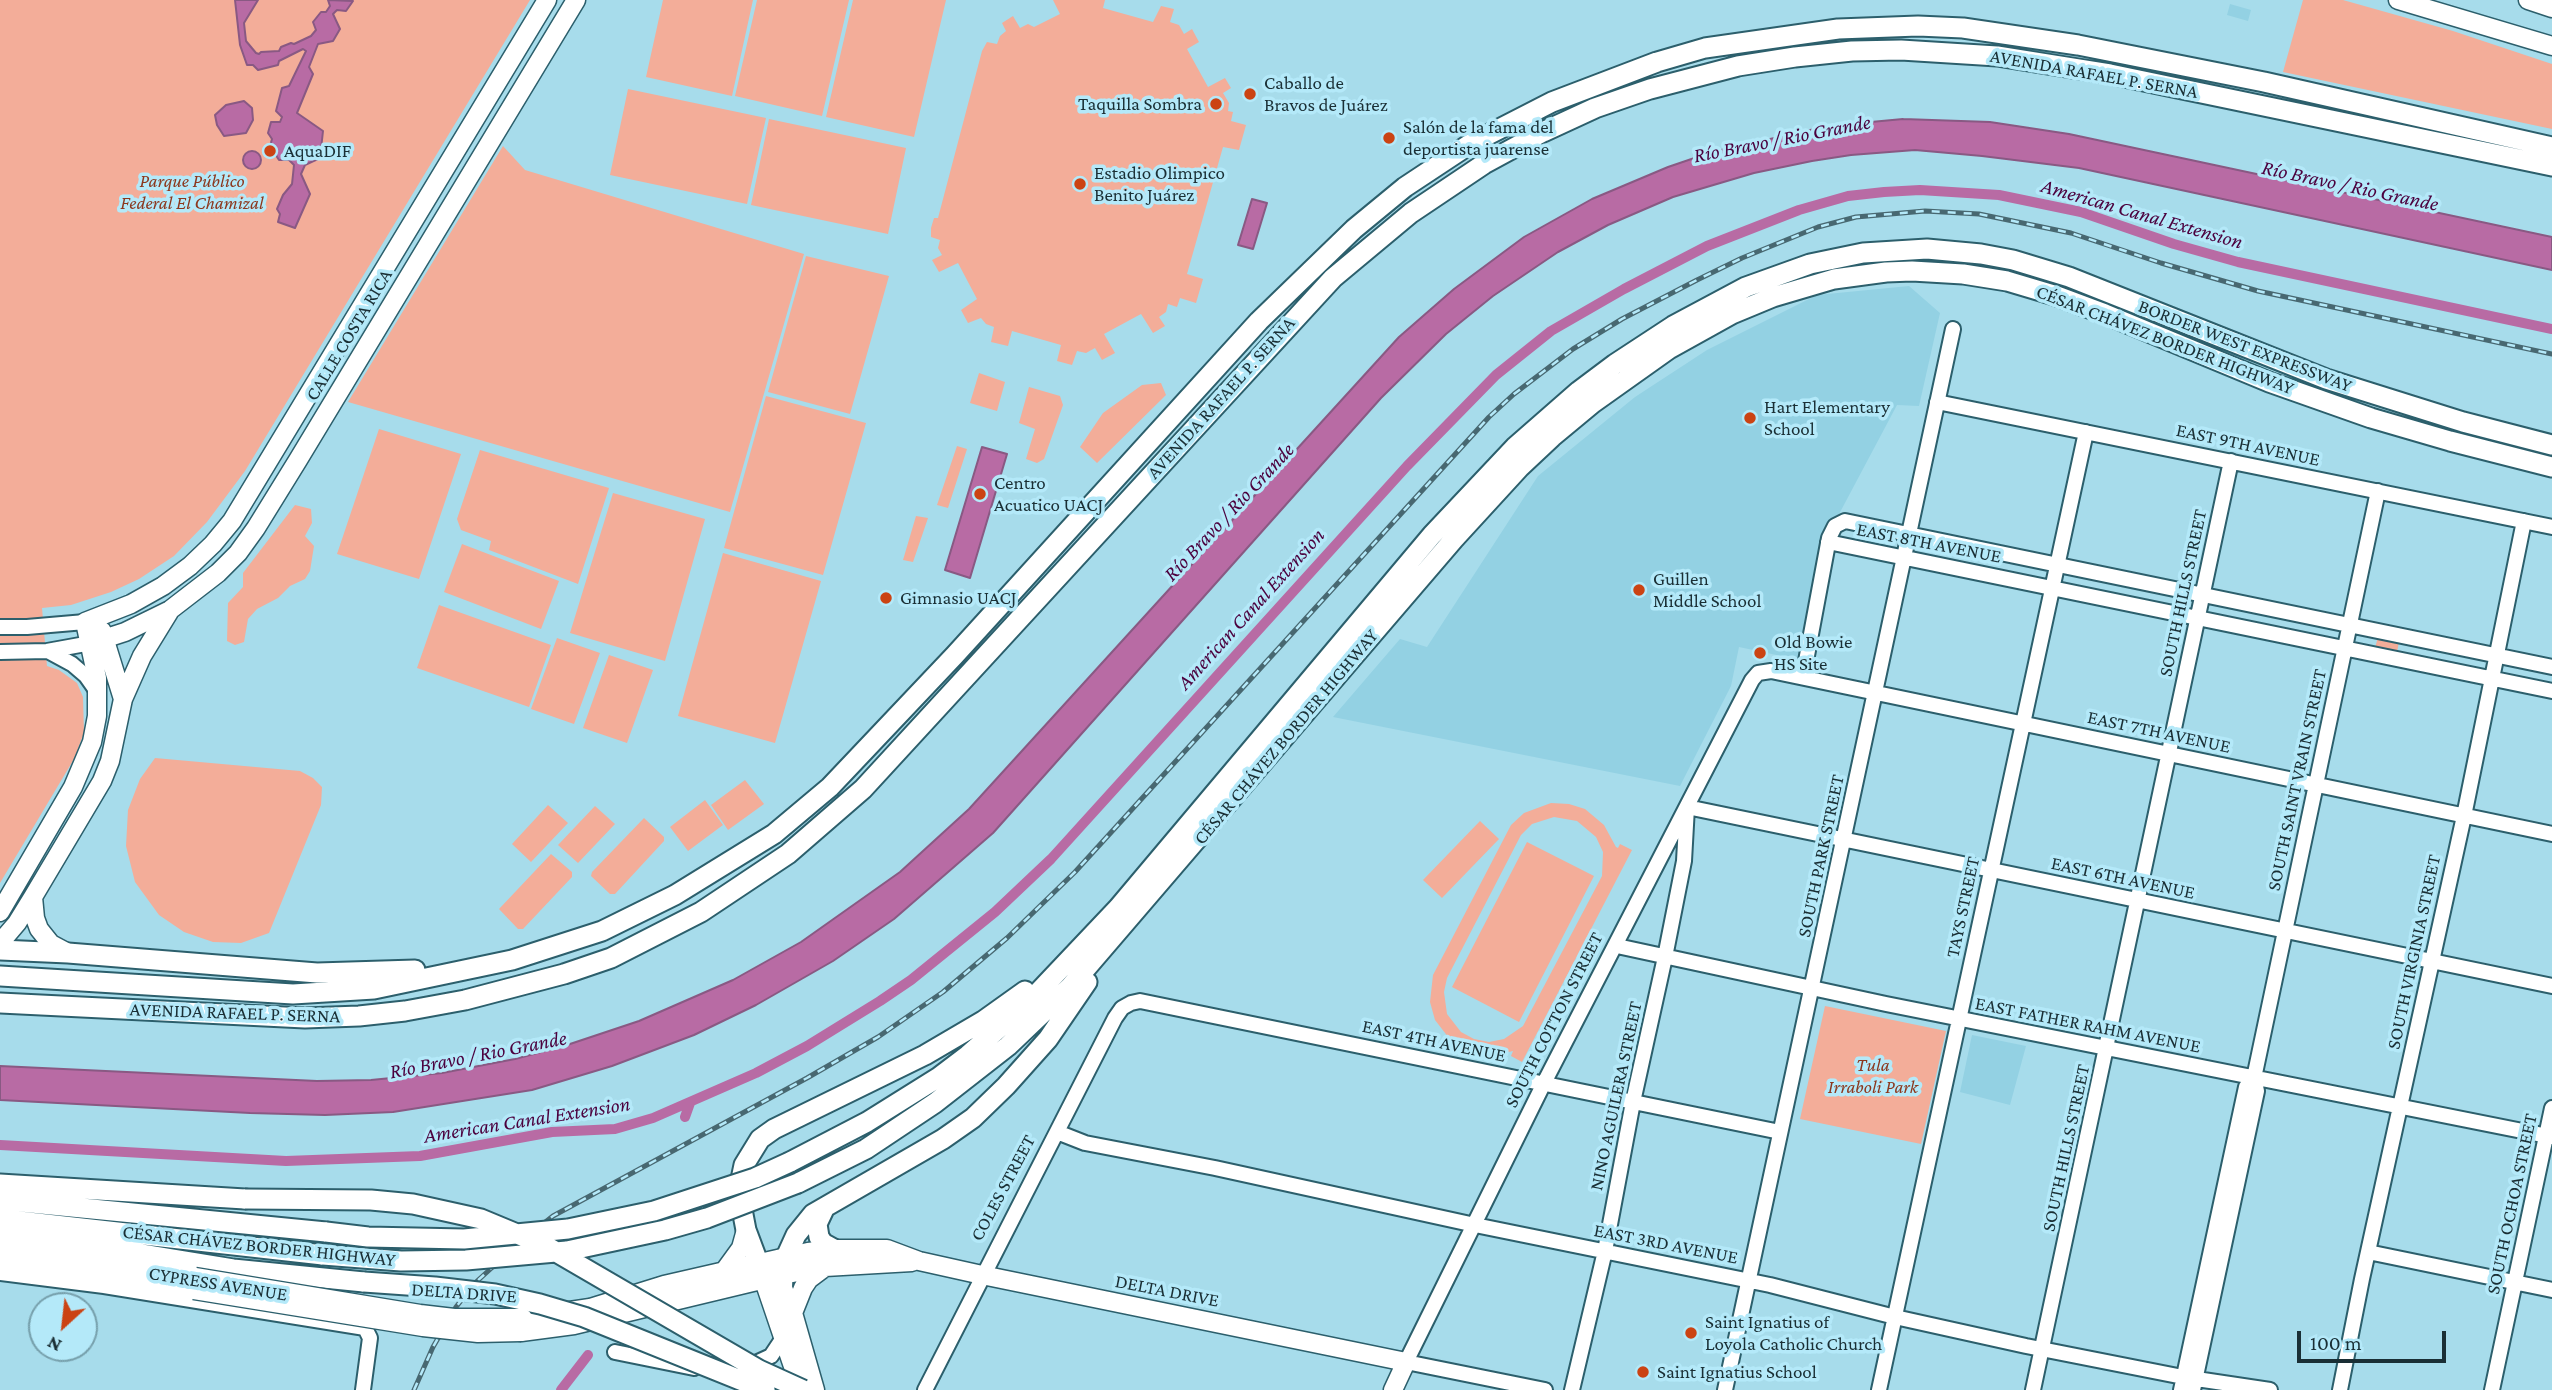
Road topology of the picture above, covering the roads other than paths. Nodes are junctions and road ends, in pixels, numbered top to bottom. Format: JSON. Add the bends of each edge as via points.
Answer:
{"nodes":[{"id":1,"x":547,"y":0,"type":"edge"},
{"id":2,"x":576,"y":0,"type":"edge"},
{"id":3,"x":2398,"y":0,"type":"edge"},
{"id":4,"x":2528,"y":0,"type":"edge"},
{"id":5,"x":2552,"y":8,"type":"edge"},
{"id":6,"x":2552,"y":46,"type":"edge"},
{"id":7,"x":2505,"y":137,"type":"junction"},
{"id":8,"x":2552,"y":138,"type":"edge"},
{"id":9,"x":2552,"y":147,"type":"edge"},
{"id":10,"x":2552,"y":166,"type":"edge"},
{"id":11,"x":1953,"y":329,"type":"dead end"},
{"id":12,"x":1937,"y":402,"type":"junction"},
{"id":13,"x":2085,"y":432,"type":"junction"},
{"id":14,"x":2552,"y":445,"type":"edge"},
{"id":15,"x":2231,"y":461,"type":"junction"},
{"id":16,"x":2552,"y":467,"type":"edge"},
{"id":17,"x":2378,"y":491,"type":"junction"},
{"id":18,"x":2525,"y":522,"type":"junction"},
{"id":19,"x":2552,"y":527,"type":"edge"},
{"id":20,"x":1909,"y":533,"type":"junction"},
{"id":21,"x":1828,"y":542,"type":"junction"},
{"id":22,"x":1904,"y":558,"type":"junction"},
{"id":23,"x":2056,"y":565,"type":"junction"},
{"id":24,"x":1402,"y":585,"type":"junction"},
{"id":25,"x":2052,"y":588,"type":"junction"},
{"id":26,"x":2204,"y":595,"type":"junction"},
{"id":27,"x":170,"y":610,"type":"junction"},
{"id":28,"x":2199,"y":617,"type":"junction"},
{"id":29,"x":91,"y":620,"type":"junction"},
{"id":30,"x":2350,"y":625,"type":"junction"},
{"id":31,"x":0,"y":627,"type":"edge"},
{"id":32,"x":98,"y":642,"type":"junction"},
{"id":33,"x":2345,"y":648,"type":"junction"},
{"id":34,"x":47,"y":651,"type":"junction"},
{"id":35,"x":0,"y":652,"type":"edge"},
{"id":36,"x":2497,"y":655,"type":"junction"},
{"id":37,"x":2552,"y":667,"type":"edge"},
{"id":38,"x":1758,"y":673,"type":"joint"},
{"id":39,"x":1803,"y":677,"type":"junction"},
{"id":40,"x":2492,"y":678,"type":"junction"},
{"id":41,"x":2552,"y":691,"type":"edge"},
{"id":42,"x":1875,"y":692,"type":"junction"},
{"id":43,"x":98,"y":693,"type":"junction"},
{"id":44,"x":123,"y":699,"type":"junction"},
{"id":45,"x":2022,"y":723,"type":"junction"},
{"id":46,"x":2169,"y":754,"type":"junction"},
{"id":47,"x":2316,"y":784,"type":"junction"},
{"id":48,"x":1687,"y":807,"type":"junction"},
{"id":49,"x":2464,"y":816,"type":"junction"},
{"id":50,"x":2552,"y":835,"type":"edge"},
{"id":51,"x":1843,"y":839,"type":"junction"},
{"id":52,"x":1991,"y":870,"type":"junction"},
{"id":53,"x":16,"y":886,"type":"junction"},
{"id":54,"x":33,"y":897,"type":"junction"},
{"id":55,"x":0,"y":901,"type":"edge"},
{"id":56,"x":2138,"y":901,"type":"junction"},
{"id":57,"x":0,"y":912,"type":"edge"},
{"id":58,"x":1127,"y":914,"type":"junction"},
{"id":59,"x":2285,"y":932,"type":"junction"},
{"id":60,"x":0,"y":943,"type":"edge"},
{"id":61,"x":1086,"y":943,"type":"junction"},
{"id":62,"x":1616,"y":946,"type":"junction"},
{"id":63,"x":0,"y":950,"type":"edge"},
{"id":64,"x":68,"y":953,"type":"junction"},
{"id":65,"x":1665,"y":957,"type":"junction"},
{"id":66,"x":2431,"y":961,"type":"junction"},
{"id":67,"x":465,"y":971,"type":"junction"},
{"id":68,"x":0,"y":976,"type":"edge"},
{"id":69,"x":2552,"y":986,"type":"edge"},
{"id":70,"x":1813,"y":988,"type":"junction"},
{"id":71,"x":0,"y":1003,"type":"edge"},
{"id":72,"x":1122,"y":1008,"type":"joint"},
{"id":73,"x":1959,"y":1018,"type":"junction"},
{"id":74,"x":2107,"y":1048,"type":"junction"},
{"id":75,"x":2254,"y":1078,"type":"junction"},
{"id":76,"x":1544,"y":1083,"type":"junction"},
{"id":77,"x":1633,"y":1102,"type":"junction"},
{"id":78,"x":2400,"y":1106,"type":"junction"},
{"id":79,"x":2552,"y":1108,"type":"edge"},
{"id":80,"x":1057,"y":1132,"type":"junction"},
{"id":81,"x":1780,"y":1132,"type":"junction"},
{"id":82,"x":2549,"y":1137,"type":"edge"},
{"id":83,"x":0,"y":1184,"type":"edge"},
{"id":84,"x":0,"y":1200,"type":"edge"},
{"id":85,"x":826,"y":1206,"type":"junction"},
{"id":86,"x":0,"y":1219,"type":"edge"},
{"id":87,"x":1475,"y":1225,"type":"junction"},
{"id":88,"x":746,"y":1230,"type":"junction"},
{"id":89,"x":0,"y":1231,"type":"edge"},
{"id":90,"x":0,"y":1246,"type":"edge"},
{"id":91,"x":1605,"y":1251,"type":"junction"},
{"id":92,"x":2368,"y":1252,"type":"junction"},
{"id":93,"x":829,"y":1258,"type":"junction"},
{"id":94,"x":0,"y":1260,"type":"edge"},
{"id":95,"x":784,"y":1266,"type":"junction"},
{"id":96,"x":725,"y":1270,"type":"junction"},
{"id":97,"x":761,"y":1271,"type":"junction"},
{"id":98,"x":0,"y":1273,"type":"edge"},
{"id":99,"x":982,"y":1275,"type":"junction"},
{"id":100,"x":1749,"y":1280,"type":"junction"},
{"id":101,"x":2515,"y":1283,"type":"junction"},
{"id":102,"x":195,"y":1284,"type":"junction"},
{"id":103,"x":2552,"y":1290,"type":"edge"},
{"id":104,"x":793,"y":1313,"type":"junction"},
{"id":105,"x":1895,"y":1317,"type":"junction"},
{"id":106,"x":522,"y":1325,"type":"junction"},
{"id":107,"x":783,"y":1338,"type":"junction"},
{"id":108,"x":2043,"y":1349,"type":"junction"},
{"id":109,"x":615,"y":1352,"type":"dead end"},
{"id":110,"x":1406,"y":1362,"type":"junction"},
{"id":111,"x":686,"y":1366,"type":"junction"},
{"id":112,"x":2188,"y":1384,"type":"edge"},
{"id":113,"x":812,"y":1389,"type":"edge"},
{"id":114,"x":363,"y":1390,"type":"edge"},
{"id":115,"x":765,"y":1390,"type":"edge"},
{"id":116,"x":780,"y":1390,"type":"edge"},
{"id":117,"x":925,"y":1390,"type":"edge"},
{"id":118,"x":1393,"y":1390,"type":"edge"},
{"id":119,"x":1545,"y":1390,"type":"edge"},
{"id":120,"x":1572,"y":1390,"type":"edge"},
{"id":121,"x":1725,"y":1390,"type":"edge"},
{"id":122,"x":1879,"y":1390,"type":"edge"},
{"id":123,"x":2033,"y":1390,"type":"edge"},
{"id":124,"x":2270,"y":1390,"type":"edge"},
{"id":125,"x":2340,"y":1390,"type":"edge"},
{"id":126,"x":2492,"y":1390,"type":"edge"}],
"edges":[{"from":1,"to":29,"type":"main road","name":"CALLE COSTA RICA","via":[[232,521],[190,566],[163,586]]},
{"from":2,"to":27,"type":"main road","name":"CALLE COSTA RICA","via":[[256,528],[218,573]]},
{"from":3,"to":6,"type":"main road"},
{"from":4,"to":5,"type":"main road"},
{"from":7,"to":8,"type":"highway"},
{"from":7,"to":9,"type":"highway","name":"AVENIDA RAFAEL P. SERNA"},
{"from":7,"to":67,"type":"highway","name":"AVENIDA RAFAEL P. SERNA","via":[[2264,82],[2078,45],[1963,28],[1873,26],[1751,41],[1705,48],[1595,84],[1470,144],[1405,187],[1345,237],[1259,321],[830,787],[784,826],[675,895],[603,931]]},
{"from":10,"to":71,"type":"highway","name":"AVENIDA RAFAEL P. SERNA","via":[[2110,74],[1983,55],[1852,51],[1698,75],[1650,89],[1574,118],[1484,164],[1411,213],[1350,262],[863,789],[788,854],[701,912],[611,958],[564,974],[405,1011],[304,1018]]},
{"from":11,"to":12,"type":"street","name":"SOUTH PARK STREET"},
{"from":12,"to":13,"type":"street","name":"EAST 9TH AVENUE"},
{"from":12,"to":20,"type":"street","name":"SOUTH PARK STREET"},
{"from":13,"to":15,"type":"street","name":"EAST 9TH AVENUE"},
{"from":13,"to":23,"type":"street","name":"TAYS STREET"},
{"from":14,"to":24,"type":"highway","name":"BORDER WEST EXPRESSWAY","via":[[2326,379],[2044,268],[1950,250],[1863,253],[1810,264],[1746,287],[1672,326],[1615,364],[1515,447],[1477,485]]},
{"from":15,"to":17,"type":"street","name":"EAST 9TH AVENUE"},
{"from":15,"to":26,"type":"street","name":"SOUTH HILLS STREET"},
{"from":16,"to":24,"type":"highway","name":"CÉSAR CHÁVEZ BORDER HIGHWAY","via":[[2371,418],[2269,382],[2105,314],[2007,281],[1913,271],[1852,276],[1806,286],[1732,314],[1635,371],[1520,467]]},
{"from":17,"to":18,"type":"street","name":"EAST 9TH AVENUE"},
{"from":17,"to":30,"type":"street","name":"SOUTH SAINT VRAIN STREET"},
{"from":18,"to":19,"type":"street","name":"EAST 9TH AVENUE"},
{"from":18,"to":36,"type":"street","name":"SOUTH VIRGINIA STREET"},
{"from":20,"to":21,"type":"street","name":"EAST 8TH AVENUE","via":[[1845,521],[1835,526]]},
{"from":20,"to":22,"type":"street","name":"SOUTH PARK STREET"},
{"from":20,"to":23,"type":"street","name":"EAST 8TH AVENUE"},
{"from":21,"to":22,"type":"street","name":"EAST 8TH AVENUE"},
{"from":21,"to":39,"type":"street"},
{"from":22,"to":25,"type":"street","name":"EAST 8TH AVENUE"},
{"from":22,"to":42,"type":"street","name":"SOUTH PARK STREET"},
{"from":23,"to":25,"type":"street","name":"TAYS STREET"},
{"from":23,"to":26,"type":"street","name":"EAST 8TH AVENUE"},
{"from":24,"to":58,"type":"highway","name":"CÉSAR CHÁVEZ BORDER HIGHWAY"},
{"from":25,"to":28,"type":"street","name":"EAST 8TH AVENUE"},
{"from":25,"to":45,"type":"street","name":"TAYS STREET"},
{"from":26,"to":28,"type":"street","name":"SOUTH HILLS STREET"},
{"from":26,"to":30,"type":"street","name":"EAST 8TH AVENUE"},
{"from":27,"to":32,"type":"main road","name":"CALLE COSTA RICA"},
{"from":27,"to":44,"type":"main road"},
{"from":28,"to":33,"type":"street","name":"EAST 8TH AVENUE"},
{"from":28,"to":46,"type":"street","name":"SOUTH HILLS STREET"},
{"from":29,"to":31,"type":"street"},
{"from":29,"to":32,"type":"main road"},
{"from":30,"to":33,"type":"street","name":"SOUTH SAINT VRAIN STREET"},
{"from":30,"to":36,"type":"street","name":"EAST 8TH AVENUE"},
{"from":32,"to":34,"type":"street"},
{"from":32,"to":43,"type":"main road"},
{"from":32,"to":44,"type":"main road"},
{"from":33,"to":40,"type":"street","name":"EAST 8TH AVENUE"},
{"from":33,"to":47,"type":"street","name":"SOUTH SAINT VRAIN STREET"},
{"from":34,"to":35,"type":"street"},
{"from":34,"to":43,"type":"street","via":[[72,664]]},
{"from":36,"to":37,"type":"street","name":"EAST 8TH AVENUE"},
{"from":36,"to":40,"type":"street","name":"SOUTH VIRGINIA STREET"},
{"from":38,"to":39,"type":"street","name":"EAST 7TH AVENUE","via":[[1771,670]]},
{"from":38,"to":48,"type":"street","name":"SOUTH COTTON STREET"},
{"from":39,"to":42,"type":"street","name":"EAST 7TH AVENUE"},
{"from":40,"to":41,"type":"street","name":"EAST 8TH AVENUE"},
{"from":40,"to":49,"type":"street","name":"SOUTH VIRGINIA STREET"},
{"from":42,"to":45,"type":"street","name":"EAST 7TH AVENUE"},
{"from":42,"to":51,"type":"street","name":"SOUTH PARK STREET"},
{"from":43,"to":53,"type":"main road","via":[[85,762]]},
{"from":44,"to":54,"type":"main road","via":[[102,781]]},
{"from":45,"to":46,"type":"street","name":"EAST 7TH AVENUE"},
{"from":45,"to":52,"type":"street","name":"TAYS STREET"},
{"from":46,"to":47,"type":"street","name":"EAST 7TH AVENUE"},
{"from":46,"to":56,"type":"street","name":"SOUTH HILLS STREET"},
{"from":47,"to":49,"type":"street","name":"EAST 7TH AVENUE"},
{"from":47,"to":59,"type":"street","name":"SOUTH SAINT VRAIN STREET"},
{"from":48,"to":51,"type":"street","name":"EAST 6TH AVENUE"},
{"from":48,"to":62,"type":"street","name":"SOUTH COTTON STREET"},
{"from":48,"to":65,"type":"street","name":"NINO AGUILERA STREET","via":[[1684,861]]},
{"from":49,"to":50,"type":"street","name":"EAST 7TH AVENUE"},
{"from":49,"to":66,"type":"street","name":"SOUTH VIRGINIA STREET"},
{"from":51,"to":52,"type":"street","name":"EAST 6TH AVENUE"},
{"from":51,"to":70,"type":"street","name":"SOUTH PARK STREET"},
{"from":52,"to":56,"type":"street","name":"EAST 6TH AVENUE"},
{"from":52,"to":73,"type":"street","name":"TAYS STREET"},
{"from":53,"to":55,"type":"main road"},
{"from":53,"to":57,"type":"main road"},
{"from":54,"to":60,"type":"main road"},
{"from":54,"to":64,"type":"main road","via":[[39,929],[51,944]]},
{"from":56,"to":59,"type":"street","name":"EAST 6TH AVENUE"},
{"from":56,"to":74,"type":"street","name":"SOUTH HILLS STREET"},
{"from":58,"to":61,"type":"highway"},
{"from":58,"to":85,"type":"highway","via":[[1048,1039],[1006,1086],[943,1139]]},
{"from":58,"to":86,"type":"highway","name":"CÉSAR CHÁVEZ BORDER HIGHWAY","bridge":true,"via":[[1070,987],[980,1069],[901,1127],[798,1183],[707,1218],[567,1251],[401,1261]]},
{"from":59,"to":66,"type":"street","name":"EAST 6TH AVENUE"},
{"from":59,"to":75,"type":"street","name":"SOUTH SAINT VRAIN STREET"},
{"from":61,"to":84,"type":"highway","bridge":true,"via":[[1029,1002],[948,1070],[867,1122],[755,1178],[667,1207],[568,1229],[464,1239],[381,1237]]},
{"from":61,"to":88,"type":"highway","via":[[983,1021],[760,1139],[744,1165],[740,1184]]},
{"from":62,"to":65,"type":"street","name":"EAST FATHER RAHM AVENUE"},
{"from":62,"to":76,"type":"street","name":"SOUTH COTTON STREET"},
{"from":63,"to":64,"type":"highway"},
{"from":64,"to":67,"type":"highway","via":[[317,973]]},
{"from":65,"to":70,"type":"street","name":"EAST FATHER RAHM AVENUE"},
{"from":65,"to":77,"type":"street","name":"NINO AGUILERA STREET"},
{"from":66,"to":69,"type":"street","name":"EAST 6TH AVENUE"},
{"from":66,"to":78,"type":"street","name":"SOUTH VIRGINIA STREET"},
{"from":67,"to":68,"type":"highway","name":"AVENIDA RAFAEL P. SERNA","via":[[374,989],[293,994]]},
{"from":70,"to":73,"type":"street","name":"EAST FATHER RAHM AVENUE"},
{"from":70,"to":81,"type":"street","name":"SOUTH PARK STREET"},
{"from":72,"to":76,"type":"street","name":"EAST 4TH AVENUE","via":[[1140,1001]]},
{"from":72,"to":80,"type":"street","name":"COLES STREET"},
{"from":73,"to":74,"type":"street","name":"EAST FATHER RAHM AVENUE"},
{"from":73,"to":105,"type":"street","name":"TAYS STREET"},
{"from":74,"to":75,"type":"street","name":"EAST FATHER RAHM AVENUE"},
{"from":74,"to":108,"type":"street","name":"SOUTH HILLS STREET"},
{"from":75,"to":78,"type":"street","name":"EAST FATHER RAHM AVENUE"},
{"from":75,"to":112,"type":"street","name":"SOUTH SAINT VRAIN STREET","via":[[2257,1091]]},
{"from":76,"to":77,"type":"street","name":"EAST 4TH AVENUE"},
{"from":76,"to":87,"type":"street","name":"SOUTH COTTON STREET"},
{"from":77,"to":81,"type":"street","name":"EAST 4TH AVENUE"},
{"from":77,"to":91,"type":"street","name":"NINO AGUILERA STREET"},
{"from":78,"to":82,"type":"street","name":"EAST FATHER RAHM AVENUE"},
{"from":78,"to":92,"type":"street","name":"SOUTH VIRGINIA STREET"},
{"from":79,"to":82,"type":"street","name":"SOUTH OCHOA STREET"},
{"from":80,"to":87,"type":"street","name":"EAST 3RD AVENUE","via":[[1085,1143]]},
{"from":80,"to":99,"type":"street","name":"COLES STREET"},
{"from":81,"to":100,"type":"street","name":"SOUTH PARK STREET"},
{"from":82,"to":101,"type":"street","name":"SOUTH OCHOA STREET"},
{"from":83,"to":113,"type":"highway","bridge":true,"via":[[245,1199],[371,1200],[481,1219],[546,1246],[747,1363]]},
{"from":85,"to":93,"type":"highway","via":[[817,1224]]},
{"from":85,"to":95,"type":"highway","via":[[804,1224]]},
{"from":87,"to":91,"type":"street","name":"EAST 3RD AVENUE"},
{"from":87,"to":110,"type":"street","name":"SOUTH COTTON STREET"},
{"from":88,"to":96,"type":"main road","via":[[741,1248]]},
{"from":88,"to":97,"type":"highway"},
{"from":89,"to":115,"type":"highway","bridge":true,"via":[[233,1269],[495,1294],[584,1317]]},
{"from":90,"to":102,"type":"main road","name":"DELTA DRIVE"},
{"from":91,"to":100,"type":"street","name":"EAST 3RD AVENUE"},
{"from":91,"to":120,"type":"street","name":"NINO AGUILERA STREET"},
{"from":92,"to":101,"type":"street"},
{"from":92,"to":125,"type":"street","name":"SOUTH VIRGINIA STREET"},
{"from":93,"to":95,"type":"main road","name":"DELTA DRIVE"},
{"from":93,"to":99,"type":"main road","name":"DELTA DRIVE","via":[[887,1249]]},
{"from":93,"to":104,"type":"main road","via":[[803,1288]]},
{"from":94,"to":102,"type":"main road","name":"DELTA DRIVE"},
{"from":95,"to":97,"type":"main road","name":"DELTA DRIVE"},
{"from":95,"to":104,"type":"main road","via":[[783,1288]]},
{"from":96,"to":97,"type":"main road","name":"DELTA DRIVE"},
{"from":96,"to":106,"type":"main road","name":"DELTA DRIVE"},
{"from":97,"to":106,"type":"main road","name":"DELTA DRIVE","via":[[574,1325]]},
{"from":97,"to":107,"type":"main road"},
{"from":98,"to":114,"type":"street","name":"CYPRESS AVENUE","via":[[358,1325],[370,1338]]},
{"from":99,"to":110,"type":"main road","name":"DELTA DRIVE"},
{"from":99,"to":117,"type":"street","name":"COLES STREET"},
{"from":100,"to":105,"type":"street","name":"EAST 3RD AVENUE"},
{"from":100,"to":121,"type":"street","name":"SOUTH PARK STREET"},
{"from":101,"to":103,"type":"street"},
{"from":101,"to":126,"type":"street","name":"SOUTH OCHOA STREET"},
{"from":102,"to":106,"type":"main road","name":"DELTA DRIVE","bridge":true,"via":[[445,1330],[478,1333]]},
{"from":104,"to":113,"type":"main road"},
{"from":105,"to":108,"type":"street","name":"EAST 3RD AVENUE"},
{"from":105,"to":122,"type":"street","name":"TAYS STREET"},
{"from":107,"to":111,"type":"street","via":[[771,1356],[746,1367]]},
{"from":107,"to":113,"type":"main road"},
{"from":108,"to":112,"type":"street","name":"EAST 3RD AVENUE"},
{"from":108,"to":123,"type":"street","name":"SOUTH HILLS STREET"},
{"from":109,"to":111,"type":"street"},
{"from":110,"to":118,"type":"main road","name":"SOUTH COTTON STREET"},
{"from":110,"to":119,"type":"street"},
{"from":111,"to":116,"type":"street"},
{"from":112,"to":124,"type":"street","name":"EAST 3RD AVENUE"}]}
